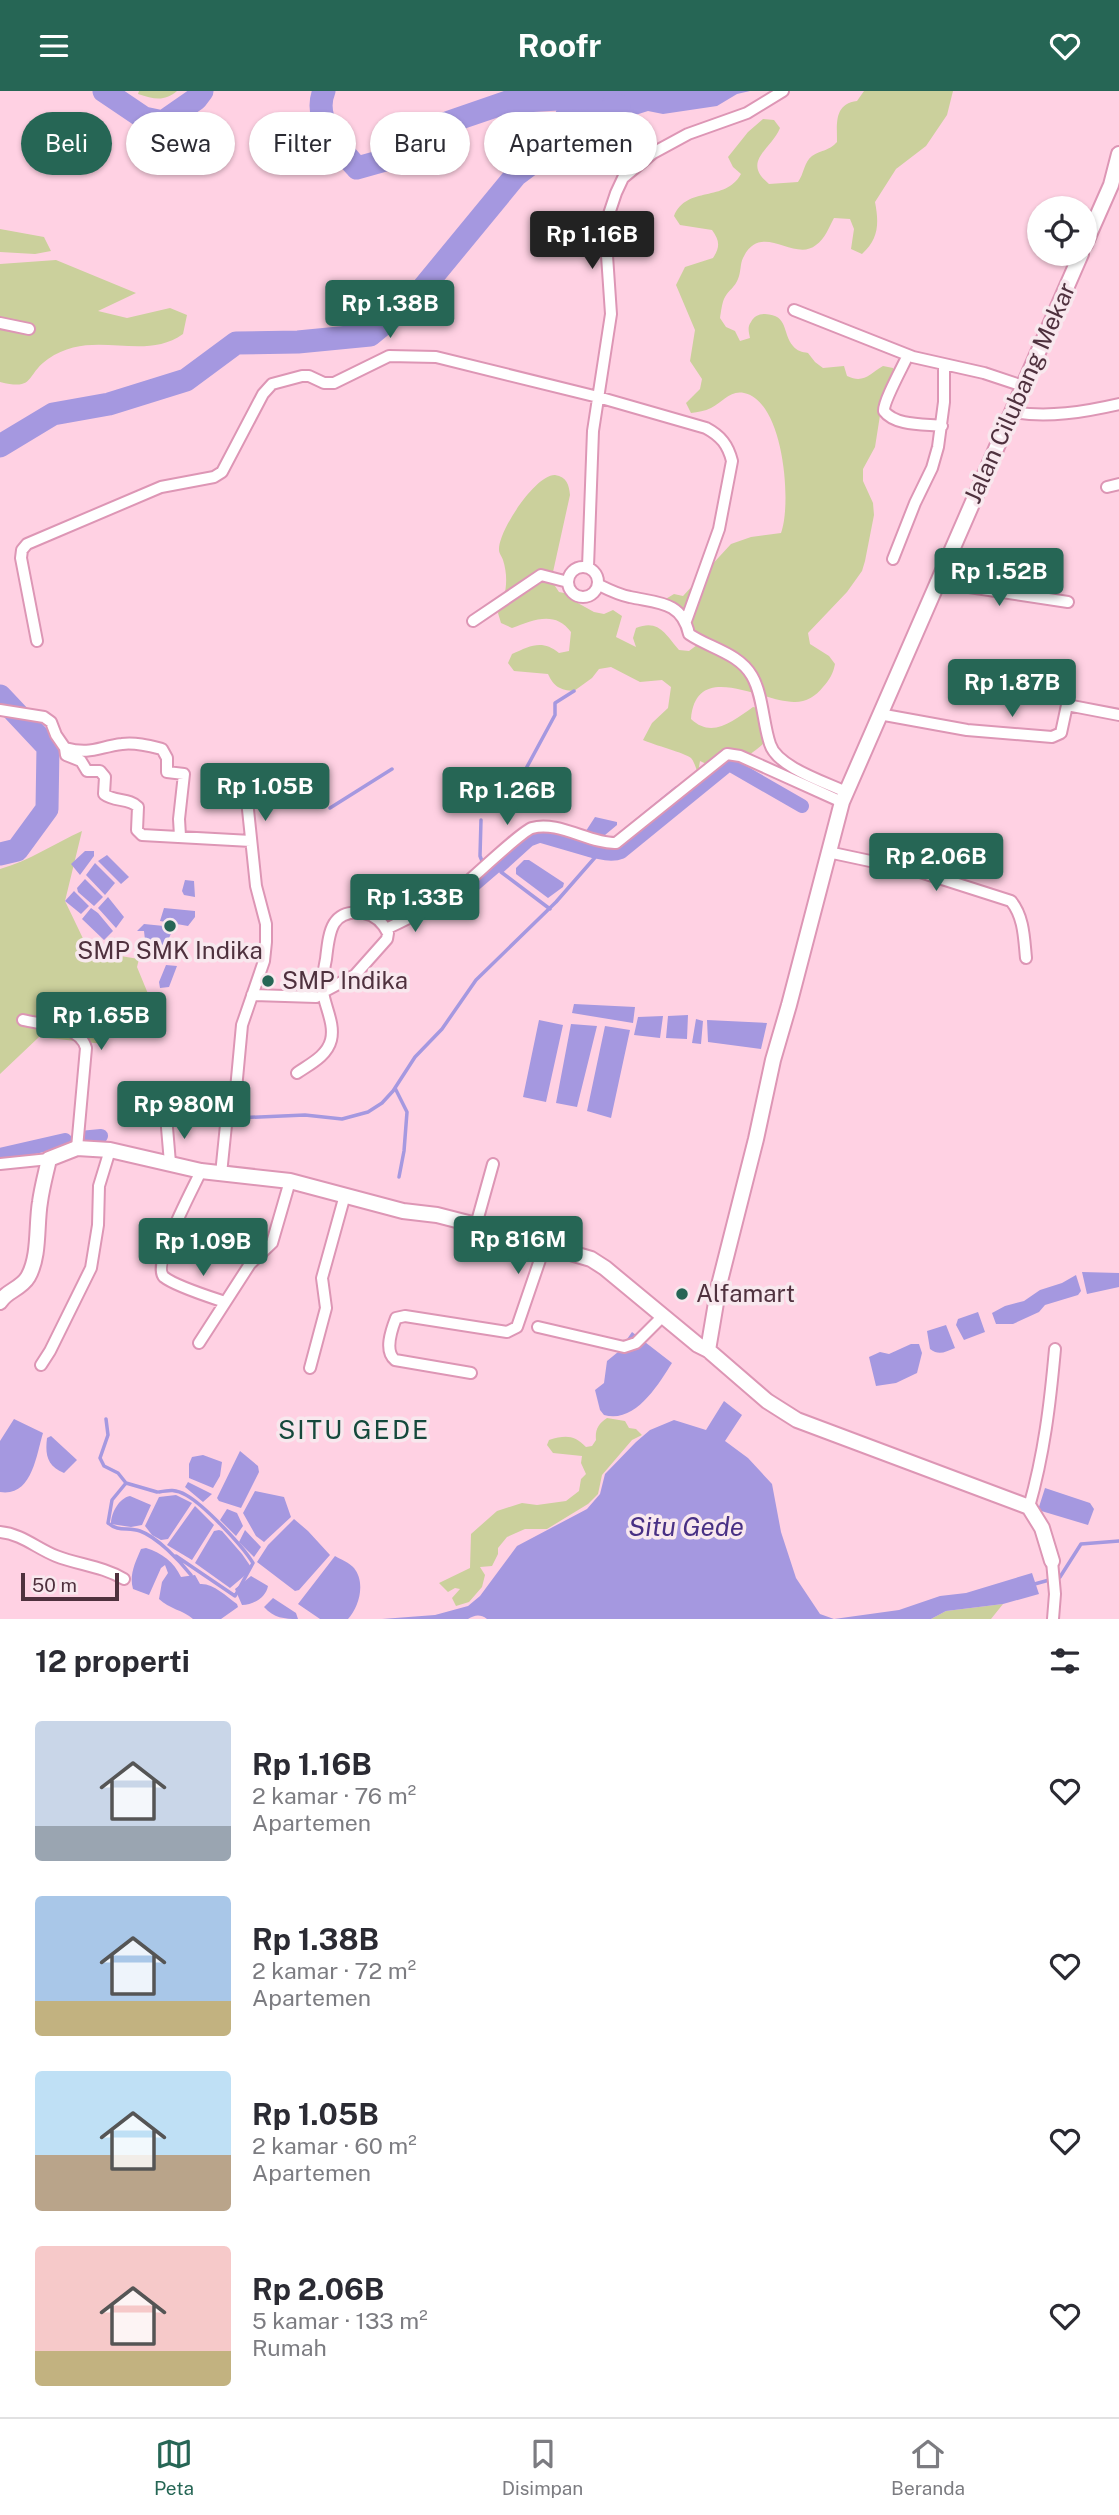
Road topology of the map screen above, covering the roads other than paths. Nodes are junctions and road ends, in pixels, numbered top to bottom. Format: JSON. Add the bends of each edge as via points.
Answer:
{"nodes":[{"id":1,"x":783,"y":91,"type":"edge"},
{"id":2,"x":1119,"y":154,"type":"edge"},
{"id":3,"x":1115,"y":185,"type":"edge"},
{"id":4,"x":1097,"y":220,"type":"edge"},
{"id":5,"x":1076,"y":266,"type":"edge"},
{"id":6,"x":794,"y":310,"type":"dead end"},
{"id":7,"x":0,"y":323,"type":"edge"},
{"id":8,"x":29,"y":329,"type":"dead end"},
{"id":9,"x":908,"y":355,"type":"junction"},
{"id":10,"x":944,"y":365,"type":"junction"},
{"id":11,"x":1023,"y":386,"type":"junction"},
{"id":12,"x":598,"y":397,"type":"junction"},
{"id":13,"x":1119,"y":404,"type":"edge"},
{"id":14,"x":1013,"y":412,"type":"junction"},
{"id":15,"x":942,"y":426,"type":"junction"},
{"id":16,"x":1119,"y":484,"type":"edge"},
{"id":17,"x":1107,"y":487,"type":"dead end"},
{"id":18,"x":893,"y":559,"type":"dead end"},
{"id":19,"x":588,"y":568,"type":"junction"},
{"id":20,"x":568,"y":582,"type":"junction"},
{"id":21,"x":936,"y":582,"type":"junction"},
{"id":22,"x":599,"y":585,"type":"junction"},
{"id":23,"x":1068,"y":602,"type":"dead end"},
{"id":24,"x":473,"y":621,"type":"dead end"},
{"id":25,"x":686,"y":621,"type":"junction"},
{"id":26,"x":37,"y":641,"type":"dead end"},
{"id":27,"x":0,"y":710,"type":"edge"},
{"id":28,"x":879,"y":714,"type":"junction"},
{"id":29,"x":1119,"y":715,"type":"edge"},
{"id":30,"x":65,"y":748,"type":"junction"},
{"id":31,"x":844,"y":797,"type":"junction"},
{"id":32,"x":247,"y":800,"type":"dead end"},
{"id":33,"x":180,"y":836,"type":"junction"},
{"id":34,"x":251,"y":841,"type":"junction"},
{"id":35,"x":828,"y":852,"type":"junction"},
{"id":36,"x":386,"y":929,"type":"junction"},
{"id":37,"x":1026,"y":958,"type":"dead end"},
{"id":38,"x":252,"y":995,"type":"junction"},
{"id":39,"x":319,"y":995,"type":"junction"},
{"id":40,"x":23,"y":1020,"type":"dead end"},
{"id":41,"x":297,"y":1073,"type":"dead end"},
{"id":42,"x":164,"y":1092,"type":"dead end"},
{"id":43,"x":77,"y":1148,"type":"junction"},
{"id":44,"x":110,"y":1150,"type":"junction"},
{"id":45,"x":49,"y":1159,"type":"junction"},
{"id":46,"x":170,"y":1163,"type":"junction"},
{"id":47,"x":0,"y":1164,"type":"edge"},
{"id":48,"x":493,"y":1164,"type":"dead end"},
{"id":49,"x":201,"y":1171,"type":"junction"},
{"id":50,"x":221,"y":1174,"type":"junction"},
{"id":51,"x":290,"y":1181,"type":"junction"},
{"id":52,"x":345,"y":1195,"type":"junction"},
{"id":53,"x":476,"y":1225,"type":"junction"},
{"id":54,"x":545,"y":1245,"type":"junction"},
{"id":55,"x":0,"y":1303,"type":"edge"},
{"id":56,"x":225,"y":1303,"type":"junction"},
{"id":57,"x":663,"y":1316,"type":"junction"},
{"id":58,"x":538,"y":1327,"type":"dead end"},
{"id":59,"x":199,"y":1343,"type":"dead end"},
{"id":60,"x":1055,"y":1349,"type":"dead end"},
{"id":61,"x":708,"y":1350,"type":"junction"},
{"id":62,"x":41,"y":1365,"type":"dead end"},
{"id":63,"x":310,"y":1368,"type":"dead end"},
{"id":64,"x":471,"y":1373,"type":"dead end"},
{"id":65,"x":1029,"y":1507,"type":"junction"},
{"id":66,"x":0,"y":1532,"type":"edge"},
{"id":67,"x":1052,"y":1561,"type":"joint"},
{"id":68,"x":124,"y":1579,"type":"dead end"},
{"id":69,"x":1053,"y":1619,"type":"edge"}],
"edges":[{"from":1,"to":12,"type":"street","via":[[747,113],[688,134],[653,153],[623,178],[605,226],[611,314]]},
{"from":2,"to":3,"type":"street"},
{"from":3,"to":4,"type":"street"},
{"from":5,"to":11,"type":"street","name":"Jalan Cilubang Mekar"},
{"from":6,"to":9,"type":"street"},
{"from":7,"to":8,"type":"street"},
{"from":9,"to":10,"type":"street"},
{"from":9,"to":15,"type":"street","via":[[884,401],[884,411],[898,420]]},
{"from":10,"to":11,"type":"street"},
{"from":10,"to":15,"type":"street"},
{"from":11,"to":14,"type":"street","name":"Jalan Cilubang Mekar"},
{"from":12,"to":19,"type":"street"},
{"from":12,"to":25,"type":"street","via":[[706,428],[723,439],[729,450],[732,461],[719,529]]},
{"from":12,"to":26,"type":"street","via":[[436,357],[389,356],[334,383],[302,376],[272,384],[222,472],[161,487],[27,544],[21,558]]},
{"from":13,"to":14,"type":"street","via":[[1083,412]]},
{"from":14,"to":21,"type":"street","name":"Jalan Cilubang Mekar"},
{"from":15,"to":18,"type":"street","via":[[932,468]]},
{"from":16,"to":17,"type":"street"},
{"from":19,"to":20,"type":"street","via":[[578,568]]},
{"from":19,"to":22,"type":"street","via":[[597,574]]},
{"from":20,"to":22,"type":"street","via":[[572,593],[582,598],[593,595]]},
{"from":20,"to":24,"type":"street","via":[[541,575]]},
{"from":21,"to":23,"type":"street"},
{"from":21,"to":28,"type":"street","name":"Jalan Cilubang Mekar"},
{"from":22,"to":25,"type":"street","via":[[626,597],[661,602]]},
{"from":25,"to":31,"type":"street","via":[[689,634],[733,657],[752,675],[770,745],[782,761]]},
{"from":27,"to":30,"type":"street","via":[[44,717]]},
{"from":28,"to":29,"type":"street","via":[[967,730],[1052,737],[1061,733],[1067,705]]},
{"from":28,"to":31,"type":"street","name":"Jalan Cilubang Mekar"},
{"from":30,"to":33,"type":"street","via":[[66,755],[81,761],[87,771],[100,771],[105,777],[104,794],[110,799],[138,807],[137,829],[142,835]]},
{"from":30,"to":33,"type":"street","via":[[90,751],[125,743],[162,749],[167,772],[184,774]]},
{"from":31,"to":35,"type":"street","name":"Jalan Cilubang Mekar"},
{"from":31,"to":36,"type":"street","via":[[727,754],[621,841],[529,828],[446,897]]},
{"from":32,"to":34,"type":"street"},
{"from":33,"to":34,"type":"street"},
{"from":34,"to":38,"type":"street","via":[[266,924],[264,961]]},
{"from":35,"to":37,"type":"street","via":[[917,871],[1011,901],[1023,926]]},
{"from":35,"to":61,"type":"street","name":"Jalan Cilubang Mekar","via":[[773,1060]]},
{"from":36,"to":39,"type":"street","via":[[387,939],[355,975]]},
{"from":36,"to":39,"type":"street","via":[[369,914],[350,913],[335,921]]},
{"from":38,"to":39,"type":"street"},
{"from":38,"to":50,"type":"street","via":[[242,1025],[235,1100],[226,1125]]},
{"from":39,"to":41,"type":"street","via":[[332,1025],[331,1039],[316,1061]]},
{"from":40,"to":43,"type":"street","via":[[74,1032],[84,1040]]},
{"from":42,"to":46,"type":"street"},
{"from":43,"to":44,"type":"street"},
{"from":43,"to":45,"type":"street"},
{"from":44,"to":46,"type":"street"},
{"from":44,"to":62,"type":"street","via":[[99,1186],[91,1268]]},
{"from":45,"to":47,"type":"street"},
{"from":45,"to":55,"type":"street","via":[[28,1278]]},
{"from":46,"to":49,"type":"street"},
{"from":48,"to":53,"type":"street"},
{"from":49,"to":50,"type":"street"},
{"from":49,"to":56,"type":"street","via":[[170,1237],[162,1272],[164,1277]]},
{"from":50,"to":51,"type":"street"},
{"from":51,"to":52,"type":"street"},
{"from":51,"to":56,"type":"street","via":[[272,1243],[250,1264]]},
{"from":52,"to":53,"type":"street"},
{"from":52,"to":63,"type":"street","via":[[322,1278],[326,1308]]},
{"from":53,"to":54,"type":"street"},
{"from":54,"to":57,"type":"street","via":[[591,1259]]},
{"from":54,"to":64,"type":"street","via":[[513,1331],[396,1318],[389,1351],[395,1360]]},
{"from":56,"to":59,"type":"street"},
{"from":57,"to":58,"type":"street","via":[[636,1343],[624,1347]]},
{"from":57,"to":61,"type":"street"},
{"from":60,"to":65,"type":"street","via":[[1049,1418]]},
{"from":61,"to":65,"type":"street","via":[[767,1401],[804,1423]]},
{"from":65,"to":67,"type":"street","via":[[1042,1528]]},
{"from":66,"to":68,"type":"street"},
{"from":67,"to":69,"type":"street"}]}
